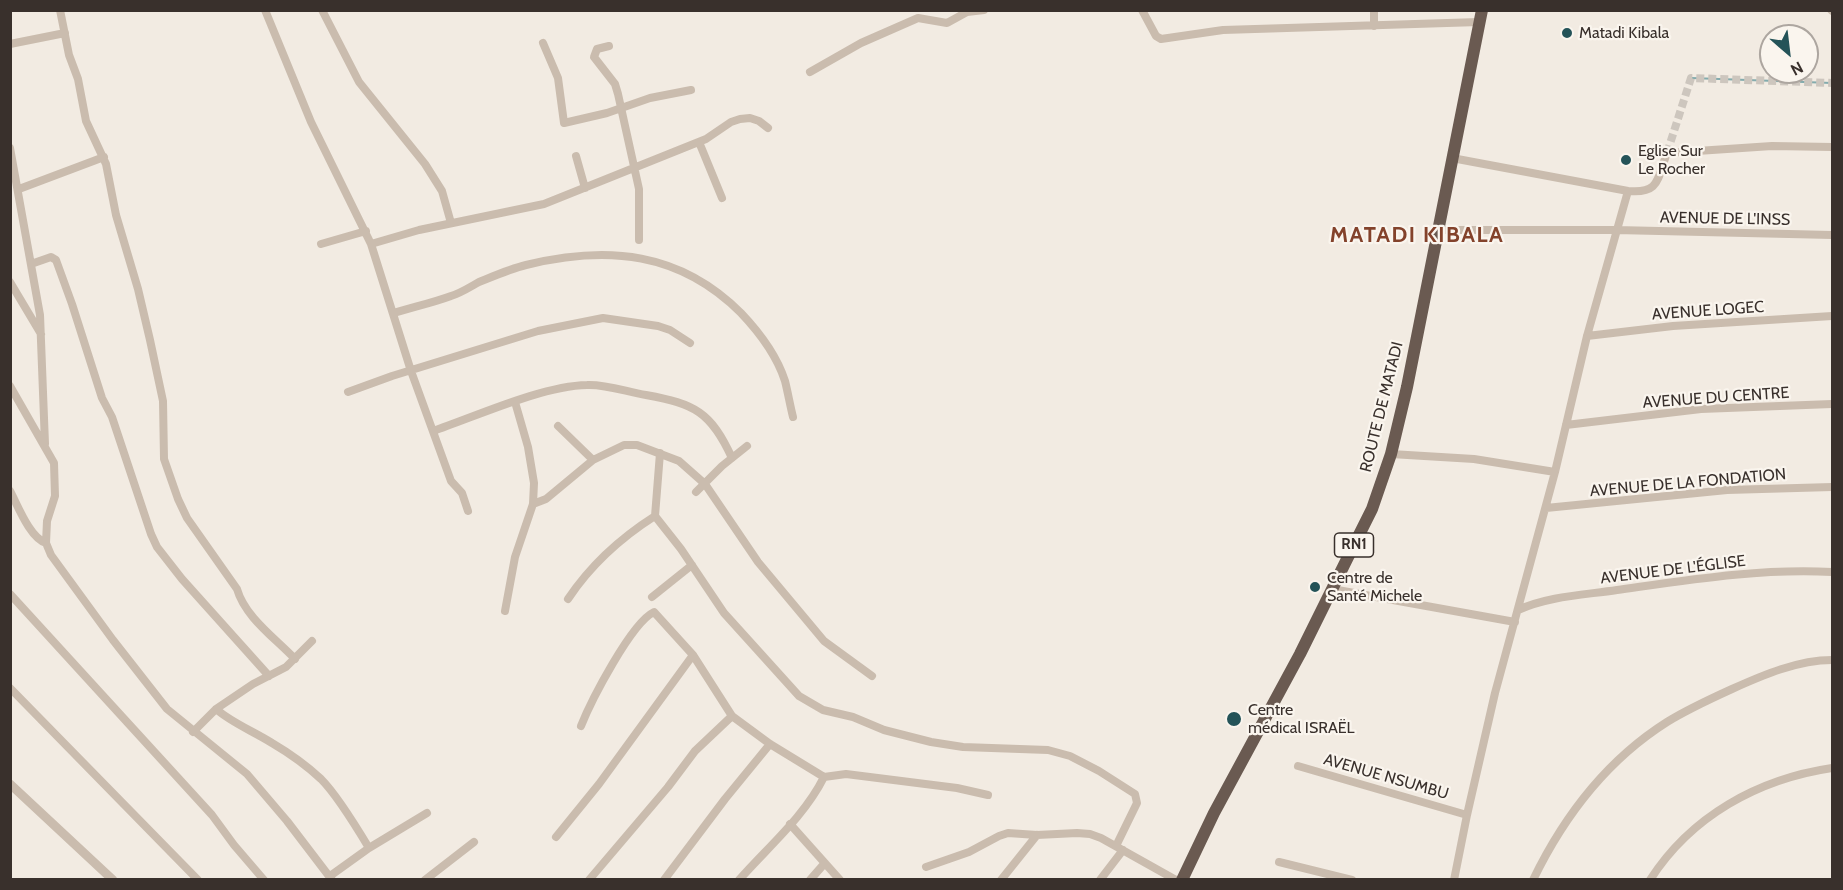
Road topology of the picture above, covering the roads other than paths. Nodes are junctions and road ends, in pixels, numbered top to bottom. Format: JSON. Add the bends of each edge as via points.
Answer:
{"nodes":[{"id":1,"x":60,"y":10,"type":"edge"},
{"id":2,"x":265,"y":10,"type":"edge"},
{"id":3,"x":322,"y":10,"type":"edge"},
{"id":4,"x":984,"y":10,"type":"edge"},
{"id":5,"x":1142,"y":10,"type":"edge"},
{"id":6,"x":1374,"y":10,"type":"edge"},
{"id":7,"x":1481,"y":16,"type":"edge"},
{"id":8,"x":1374,"y":26,"type":"junction"},
{"id":9,"x":65,"y":33,"type":"junction"},
{"id":10,"x":543,"y":43,"type":"dead end"},
{"id":11,"x":10,"y":44,"type":"edge"},
{"id":12,"x":609,"y":46,"type":"dead end"},
{"id":13,"x":810,"y":72,"type":"dead end"},
{"id":14,"x":692,"y":90,"type":"dead end"},
{"id":15,"x":621,"y":108,"type":"junction"},
{"id":16,"x":768,"y":128,"type":"dead end"},
{"id":17,"x":699,"y":142,"type":"junction"},
{"id":18,"x":1833,"y":147,"type":"edge"},
{"id":19,"x":10,"y":148,"type":"edge"},
{"id":20,"x":576,"y":156,"type":"dead end"},
{"id":21,"x":104,"y":157,"type":"junction"},
{"id":22,"x":1452,"y":158,"type":"junction"},
{"id":23,"x":12,"y":167,"type":"edge"},
{"id":24,"x":636,"y":169,"type":"junction"},
{"id":25,"x":585,"y":188,"type":"junction"},
{"id":26,"x":19,"y":189,"type":"junction"},
{"id":27,"x":1628,"y":191,"type":"junction"},
{"id":28,"x":722,"y":198,"type":"dead end"},
{"id":29,"x":451,"y":223,"type":"junction"},
{"id":30,"x":1438,"y":230,"type":"junction"},
{"id":31,"x":1616,"y":230,"type":"junction"},
{"id":32,"x":366,"y":231,"type":"junction"},
{"id":33,"x":1833,"y":235,"type":"edge"},
{"id":34,"x":639,"y":240,"type":"dead end"},
{"id":35,"x":321,"y":244,"type":"dead end"},
{"id":36,"x":371,"y":244,"type":"junction"},
{"id":37,"x":31,"y":264,"type":"junction"},
{"id":38,"x":10,"y":282,"type":"edge"},
{"id":39,"x":394,"y":313,"type":"junction"},
{"id":40,"x":1833,"y":316,"type":"edge"},
{"id":41,"x":42,"y":335,"type":"junction"},
{"id":42,"x":1587,"y":336,"type":"junction"},
{"id":43,"x":690,"y":344,"type":"dead end"},
{"id":44,"x":411,"y":371,"type":"junction"},
{"id":45,"x":10,"y":386,"type":"edge"},
{"id":46,"x":348,"y":392,"type":"dead end"},
{"id":47,"x":515,"y":402,"type":"junction"},
{"id":48,"x":1833,"y":404,"type":"edge"},
{"id":49,"x":793,"y":417,"type":"dead end"},
{"id":50,"x":1566,"y":425,"type":"junction"},
{"id":51,"x":558,"y":426,"type":"dead end"},
{"id":52,"x":433,"y":431,"type":"junction"},
{"id":53,"x":45,"y":444,"type":"junction"},
{"id":54,"x":747,"y":446,"type":"dead end"},
{"id":55,"x":660,"y":453,"type":"junction"},
{"id":56,"x":1391,"y":454,"type":"junction"},
{"id":57,"x":732,"y":458,"type":"junction"},
{"id":58,"x":593,"y":460,"type":"junction"},
{"id":59,"x":1556,"y":472,"type":"junction"},
{"id":60,"x":705,"y":484,"type":"junction"},
{"id":61,"x":1833,"y":487,"type":"edge"},
{"id":62,"x":10,"y":491,"type":"edge"},
{"id":63,"x":696,"y":492,"type":"dead end"},
{"id":64,"x":532,"y":504,"type":"junction"},
{"id":65,"x":1546,"y":508,"type":"junction"},
{"id":66,"x":468,"y":511,"type":"dead end"},
{"id":67,"x":655,"y":516,"type":"junction"},
{"id":68,"x":46,"y":543,"type":"junction"},
{"id":69,"x":692,"y":565,"type":"junction"},
{"id":70,"x":1833,"y":572,"type":"edge"},
{"id":71,"x":1332,"y":589,"type":"junction"},
{"id":72,"x":10,"y":594,"type":"edge"},
{"id":73,"x":652,"y":597,"type":"dead end"},
{"id":74,"x":568,"y":599,"type":"dead end"},
{"id":75,"x":505,"y":610,"type":"dead end"},
{"id":76,"x":1518,"y":610,"type":"junction"},
{"id":77,"x":1515,"y":622,"type":"junction"},
{"id":78,"x":312,"y":641,"type":"dead end"},
{"id":79,"x":693,"y":655,"type":"junction"},
{"id":80,"x":295,"y":659,"type":"junction"},
{"id":81,"x":1833,"y":660,"type":"edge"},
{"id":82,"x":269,"y":676,"type":"junction"},
{"id":83,"x":872,"y":676,"type":"dead end"},
{"id":84,"x":10,"y":688,"type":"edge"},
{"id":85,"x":216,"y":709,"type":"junction"},
{"id":86,"x":732,"y":716,"type":"junction"},
{"id":87,"x":581,"y":726,"type":"dead end"},
{"id":88,"x":193,"y":732,"type":"junction"},
{"id":89,"x":770,"y":744,"type":"junction"},
{"id":90,"x":1298,"y":766,"type":"dead end"},
{"id":91,"x":1833,"y":768,"type":"edge"},
{"id":92,"x":824,"y":777,"type":"junction"},
{"id":93,"x":10,"y":784,"type":"edge"},
{"id":94,"x":988,"y":795,"type":"dead end"},
{"id":95,"x":427,"y":813,"type":"dead end"},
{"id":96,"x":1467,"y":815,"type":"junction"},
{"id":97,"x":790,"y":825,"type":"junction"},
{"id":98,"x":1037,"y":835,"type":"junction"},
{"id":99,"x":556,"y":837,"type":"dead end"},
{"id":100,"x":474,"y":842,"type":"dead end"},
{"id":101,"x":369,"y":848,"type":"junction"},
{"id":102,"x":1120,"y":848,"type":"junction"},
{"id":103,"x":1279,"y":862,"type":"dead end"},
{"id":104,"x":824,"y":864,"type":"junction"},
{"id":105,"x":926,"y":867,"type":"dead end"},
{"id":106,"x":331,"y":878,"type":"edge"},
{"id":107,"x":113,"y":879,"type":"edge"},
{"id":108,"x":198,"y":879,"type":"edge"},
{"id":109,"x":264,"y":879,"type":"edge"},
{"id":110,"x":425,"y":879,"type":"edge"},
{"id":111,"x":589,"y":879,"type":"edge"},
{"id":112,"x":664,"y":879,"type":"edge"},
{"id":113,"x":739,"y":879,"type":"edge"},
{"id":114,"x":810,"y":879,"type":"edge"},
{"id":115,"x":840,"y":879,"type":"edge"},
{"id":116,"x":1002,"y":879,"type":"edge"},
{"id":117,"x":1100,"y":879,"type":"edge"},
{"id":118,"x":1176,"y":879,"type":"edge"},
{"id":119,"x":1182,"y":879,"type":"edge"},
{"id":120,"x":1352,"y":879,"type":"edge"},
{"id":121,"x":1454,"y":879,"type":"edge"},
{"id":122,"x":1533,"y":879,"type":"edge"},
{"id":123,"x":1650,"y":879,"type":"edge"}],
"edges":[{"from":1,"to":9,"type":"street"},
{"from":2,"to":32,"type":"street","via":[[311,122]]},
{"from":3,"to":29,"type":"street","via":[[359,82],[442,191]]},
{"from":4,"to":13,"type":"street","via":[[967,12],[947,23],[914,20],[861,43]]},
{"from":5,"to":8,"type":"street","via":[[1161,39],[1223,30]]},
{"from":6,"to":8,"type":"street"},
{"from":7,"to":8,"type":"street"},
{"from":7,"to":22,"type":"highway","name":"ROUTE DE MATADI","number":"RN1"},
{"from":9,"to":11,"type":"street"},
{"from":9,"to":21,"type":"street","via":[[88,127]]},
{"from":10,"to":15,"type":"street","via":[[558,78],[564,123]]},
{"from":12,"to":15,"type":"street","via":[[597,49],[594,57],[615,84]]},
{"from":14,"to":15,"type":"street"},
{"from":15,"to":24,"type":"street"},
{"from":16,"to":17,"type":"street","via":[[759,121],[740,118]]},
{"from":17,"to":24,"type":"street"},
{"from":17,"to":28,"type":"street"},
{"from":18,"to":27,"type":"street","via":[[1772,146],[1667,153],[1650,190]]},
{"from":19,"to":23,"type":"street"},
{"from":20,"to":25,"type":"street"},
{"from":21,"to":26,"type":"street"},
{"from":21,"to":80,"type":"street","via":[[161,388],[164,459],[178,499],[248,612]]},
{"from":22,"to":27,"type":"street"},
{"from":22,"to":30,"type":"highway","name":"ROUTE DE MATADI","number":"RN1"},
{"from":23,"to":26,"type":"street"},
{"from":24,"to":25,"type":"street"},
{"from":24,"to":34,"type":"street"},
{"from":25,"to":29,"type":"street","via":[[538,206]]},
{"from":26,"to":37,"type":"street"},
{"from":27,"to":31,"type":"street"},
{"from":29,"to":36,"type":"street"},
{"from":30,"to":31,"type":"street","name":"AVENUE DE L'INSS"},
{"from":30,"to":56,"type":"highway","name":"ROUTE DE MATADI","number":"RN1"},
{"from":31,"to":33,"type":"street","name":"AVENUE DE L'INSS"},
{"from":31,"to":42,"type":"street"},
{"from":32,"to":35,"type":"street"},
{"from":32,"to":36,"type":"street"},
{"from":36,"to":39,"type":"street"},
{"from":37,"to":41,"type":"street"},
{"from":37,"to":82,"type":"street","via":[[56,260],[143,517],[157,547]]},
{"from":38,"to":41,"type":"street"},
{"from":39,"to":44,"type":"street"},
{"from":39,"to":49,"type":"street","via":[[453,296],[527,265],[577,257],[630,256],[654,260],[679,268],[724,296],[751,325],[781,373]]},
{"from":40,"to":42,"type":"street","name":"AVENUE LOGEC"},
{"from":41,"to":53,"type":"street"},
{"from":42,"to":50,"type":"street"},
{"from":43,"to":44,"type":"street","via":[[658,326],[603,318],[538,331]]},
{"from":44,"to":46,"type":"street"},
{"from":44,"to":52,"type":"street"},
{"from":45,"to":53,"type":"street"},
{"from":47,"to":52,"type":"street"},
{"from":47,"to":57,"type":"street","via":[[587,384],[679,402],[710,421]]},
{"from":47,"to":64,"type":"street","via":[[534,483]]},
{"from":48,"to":50,"type":"street","name":"AVENUE DU CENTRE","via":[[1701,409]]},
{"from":50,"to":59,"type":"street"},
{"from":51,"to":58,"type":"street"},
{"from":52,"to":66,"type":"street","via":[[451,481],[462,493]]},
{"from":53,"to":68,"type":"street","via":[[56,472]]},
{"from":54,"to":57,"type":"street"},
{"from":55,"to":58,"type":"street","via":[[624,445]]},
{"from":55,"to":60,"type":"street","via":[[678,461]]},
{"from":55,"to":67,"type":"street"},
{"from":56,"to":59,"type":"street","via":[[1474,459]]},
{"from":56,"to":71,"type":"highway","name":"ROUTE DE MATADI","number":"RN1","via":[[1372,509]]},
{"from":57,"to":60,"type":"street"},
{"from":58,"to":64,"type":"street","via":[[546,499]]},
{"from":59,"to":65,"type":"street"},
{"from":60,"to":63,"type":"street"},
{"from":60,"to":83,"type":"street","via":[[758,562],[797,610],[824,641]]},
{"from":61,"to":65,"type":"street","name":"AVENUE DE LA FONDATION","via":[[1727,490]]},
{"from":62,"to":68,"type":"street","via":[[39,541]]},
{"from":64,"to":75,"type":"street","via":[[514,557]]},
{"from":65,"to":76,"type":"street"},
{"from":67,"to":69,"type":"street"},
{"from":67,"to":74,"type":"street","via":[[588,572]]},
{"from":68,"to":88,"type":"street","via":[[143,681]]},
{"from":69,"to":73,"type":"street"},
{"from":69,"to":102,"type":"street","via":[[724,613],[784,680],[799,696],[823,710],[931,742],[1059,753],[1099,771],[1135,794],[1137,803]]},
{"from":70,"to":76,"type":"street","name":"AVENUE DE L'ÉGLISE","via":[[1774,572],[1658,584],[1557,598]]},
{"from":71,"to":77,"type":"street"},
{"from":71,"to":119,"type":"highway","name":"ROUTE DE MATADI","number":"RN1"},
{"from":72,"to":109,"type":"street","via":[[212,815]]},
{"from":76,"to":77,"type":"street"},
{"from":77,"to":96,"type":"street"},
{"from":78,"to":80,"type":"street"},
{"from":79,"to":86,"type":"street"},
{"from":79,"to":87,"type":"street","via":[[652,612],[635,629]]},
{"from":79,"to":99,"type":"street"},
{"from":80,"to":82,"type":"street"},
{"from":81,"to":122,"type":"street","via":[[1783,669],[1748,681],[1677,717],[1640,742],[1577,805]]},
{"from":82,"to":85,"type":"street"},
{"from":84,"to":108,"type":"street"},
{"from":85,"to":88,"type":"street"},
{"from":85,"to":101,"type":"street","via":[[295,758],[323,781]]},
{"from":86,"to":89,"type":"street"},
{"from":86,"to":111,"type":"street","via":[[695,751]]},
{"from":88,"to":106,"type":"street","via":[[247,774]]},
{"from":89,"to":92,"type":"street"},
{"from":89,"to":112,"type":"street"},
{"from":90,"to":96,"type":"street","name":"AVENUE NSUMBU"},
{"from":91,"to":123,"type":"street","via":[[1779,780],[1720,808],[1688,834]]},
{"from":92,"to":94,"type":"street","via":[[846,774]]},
{"from":92,"to":97,"type":"street"},
{"from":93,"to":107,"type":"street"},
{"from":95,"to":101,"type":"street"},
{"from":96,"to":121,"type":"street"},
{"from":97,"to":104,"type":"street"},
{"from":97,"to":113,"type":"street"},
{"from":98,"to":102,"type":"street","via":[[1090,834]]},
{"from":98,"to":105,"type":"street","via":[[1008,833]]},
{"from":98,"to":116,"type":"street"},
{"from":100,"to":110,"type":"street"},
{"from":101,"to":106,"type":"street"},
{"from":102,"to":117,"type":"street"},
{"from":102,"to":118,"type":"street"},
{"from":103,"to":120,"type":"street"},
{"from":104,"to":114,"type":"street"},
{"from":104,"to":115,"type":"street"}]}
